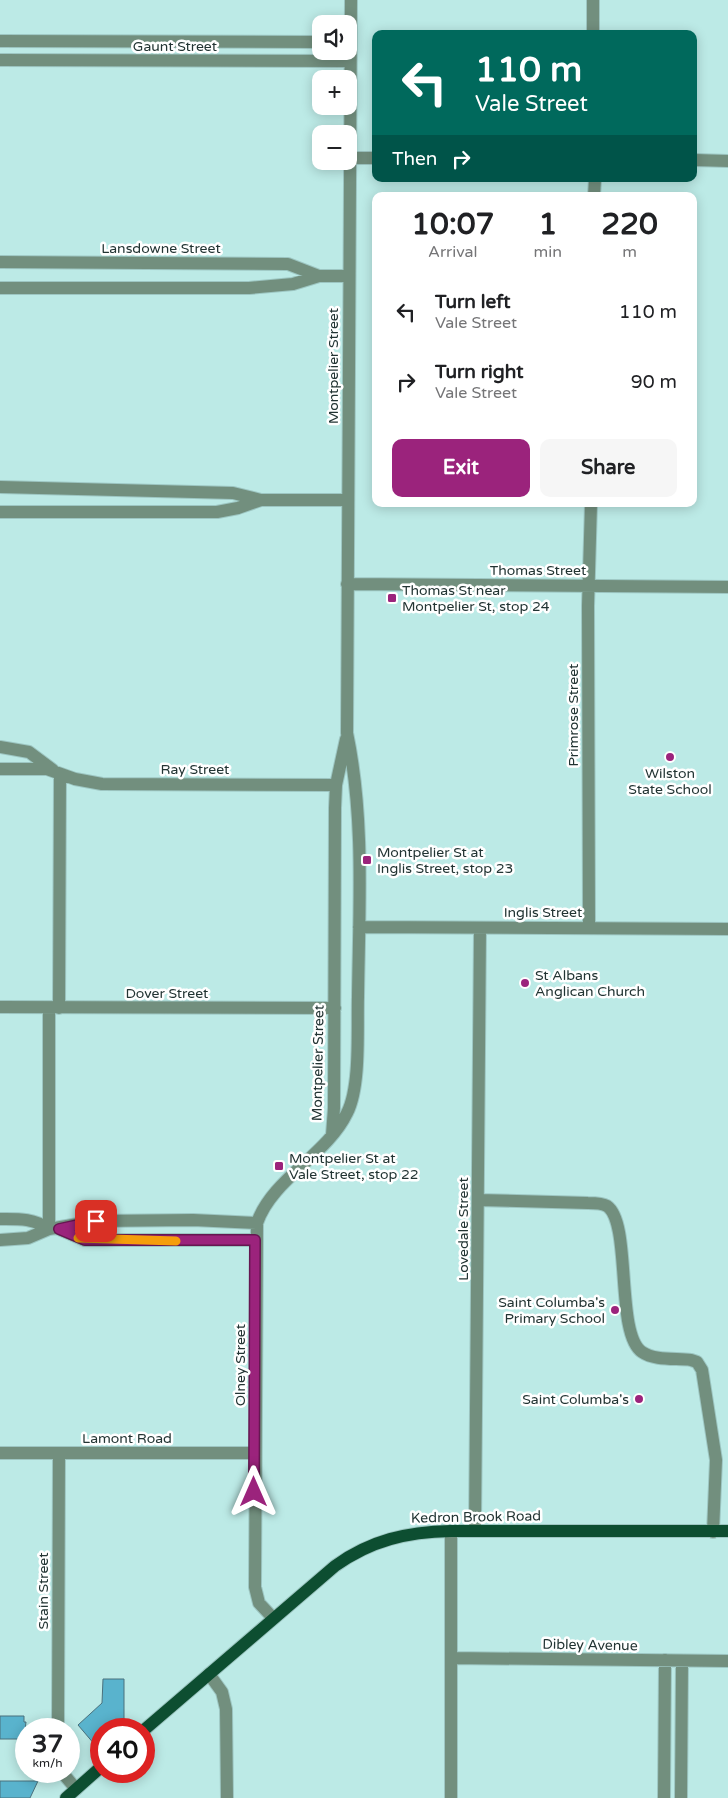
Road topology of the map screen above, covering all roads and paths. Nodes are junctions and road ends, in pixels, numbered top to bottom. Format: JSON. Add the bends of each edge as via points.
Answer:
{"nodes":[{"id":1,"x":351,"y":0,"type":"edge"},
{"id":2,"x":593,"y":0,"type":"edge"},
{"id":3,"x":351,"y":15,"type":"edge"},
{"id":4,"x":593,"y":30,"type":"edge"},
{"id":5,"x":0,"y":41,"type":"edge"},
{"id":6,"x":312,"y":42,"type":"edge"},
{"id":7,"x":0,"y":60,"type":"edge"},
{"id":8,"x":350,"y":62,"type":"joint"},
{"id":9,"x":350,"y":125,"type":"edge"},
{"id":10,"x":357,"y":158,"type":"edge"},
{"id":11,"x":372,"y":158,"type":"edge"},
{"id":12,"x":697,"y":160,"type":"edge"},
{"id":13,"x":728,"y":161,"type":"edge"},
{"id":14,"x":350,"y":170,"type":"edge"},
{"id":15,"x":0,"y":262,"type":"edge"},
{"id":16,"x":319,"y":276,"type":"junction"},
{"id":17,"x":348,"y":276,"type":"junction"},
{"id":18,"x":0,"y":288,"type":"edge"},
{"id":19,"x":0,"y":487,"type":"edge"},
{"id":20,"x":261,"y":500,"type":"junction"},
{"id":21,"x":348,"y":500,"type":"junction"},
{"id":22,"x":591,"y":507,"type":"edge"},
{"id":23,"x":0,"y":512,"type":"edge"},
{"id":24,"x":347,"y":584,"type":"junction"},
{"id":25,"x":590,"y":586,"type":"junction"},
{"id":26,"x":728,"y":587,"type":"edge"},
{"id":27,"x":347,"y":733,"type":"junction"},
{"id":28,"x":0,"y":747,"type":"edge"},
{"id":29,"x":0,"y":769,"type":"edge"},
{"id":30,"x":58,"y":772,"type":"junction"},
{"id":31,"x":336,"y":785,"type":"junction"},
{"id":32,"x":359,"y":927,"type":"junction"},
{"id":33,"x":589,"y":927,"type":"junction"},
{"id":34,"x":480,"y":928,"type":"junction"},
{"id":35,"x":728,"y":929,"type":"edge"},
{"id":36,"x":0,"y":1007,"type":"edge"},
{"id":37,"x":54,"y":1008,"type":"junction"},
{"id":38,"x":334,"y":1008,"type":"junction"},
{"id":39,"x":332,"y":1135,"type":"junction"},
{"id":40,"x":478,"y":1200,"type":"junction"},
{"id":41,"x":0,"y":1219,"type":"edge"},
{"id":42,"x":257,"y":1223,"type":"junction"},
{"id":43,"x":54,"y":1229,"type":"junction"},
{"id":44,"x":0,"y":1240,"type":"edge"},
{"id":45,"x":255,"y":1240,"type":"junction"},
{"id":46,"x":0,"y":1453,"type":"edge"},
{"id":47,"x":59,"y":1453,"type":"junction"},
{"id":48,"x":254,"y":1453,"type":"junction"},
{"id":49,"x":475,"y":1530,"type":"junction"},
{"id":50,"x":451,"y":1531,"type":"junction"},
{"id":51,"x":713,"y":1532,"type":"junction"},
{"id":52,"x":728,"y":1532,"type":"edge"},
{"id":53,"x":273,"y":1618,"type":"junction"},
{"id":54,"x":451,"y":1658,"type":"junction"},
{"id":55,"x":665,"y":1660,"type":"junction"},
{"id":56,"x":682,"y":1661,"type":"junction"},
{"id":57,"x":728,"y":1661,"type":"edge"},
{"id":58,"x":209,"y":1674,"type":"junction"},
{"id":59,"x":58,"y":1718,"type":"edge"},
{"id":60,"x":155,"y":1721,"type":"edge"},
{"id":61,"x":90,"y":1777,"type":"edge"},
{"id":62,"x":71,"y":1794,"type":"edge"},
{"id":63,"x":226,"y":1798,"type":"edge"},
{"id":64,"x":451,"y":1798,"type":"edge"},
{"id":65,"x":664,"y":1798,"type":"edge"},
{"id":66,"x":681,"y":1798,"type":"edge"}],
"edges":[{"from":1,"to":3,"type":"street","name":"Montpelier Street"},
{"from":2,"to":4,"type":"street"},
{"from":5,"to":6,"type":"street","name":"Gaunt Street"},
{"from":7,"to":8,"type":"street","name":"Gaunt Street"},
{"from":8,"to":9,"type":"street","name":"Montpelier Street"},
{"from":10,"to":11,"type":"street"},
{"from":12,"to":13,"type":"street"},
{"from":14,"to":17,"type":"street","name":"Montpelier Street"},
{"from":15,"to":16,"type":"street","name":"Lansdowne Street","via":[[288,264]]},
{"from":16,"to":17,"type":"street","name":"Lansdowne Street"},
{"from":16,"to":18,"type":"street","name":"Lansdowne Street","via":[[293,284],[249,288]]},
{"from":17,"to":21,"type":"street","name":"Montpelier Street"},
{"from":19,"to":20,"type":"street","via":[[232,493]]},
{"from":20,"to":21,"type":"street"},
{"from":20,"to":23,"type":"street","via":[[217,512]]},
{"from":21,"to":24,"type":"street","name":"Montpelier Street"},
{"from":22,"to":25,"type":"street","name":"Primrose Street"},
{"from":24,"to":25,"type":"street","name":"Thomas Street"},
{"from":24,"to":27,"type":"street","name":"Montpelier Street"},
{"from":25,"to":26,"type":"street","name":"Thomas Street"},
{"from":25,"to":33,"type":"street","name":"Primrose Street"},
{"from":27,"to":31,"type":"street","name":"Montpelier Street"},
{"from":27,"to":32,"type":"street","name":"Montpelier Street","via":[[356,775]]},
{"from":28,"to":30,"type":"street","name":"Ray Street","via":[[29,752]]},
{"from":29,"to":30,"type":"street","name":"Ray Street","via":[[38,768]]},
{"from":30,"to":31,"type":"street","name":"Ray Street","via":[[84,782],[102,784]]},
{"from":30,"to":37,"type":"street"},
{"from":31,"to":38,"type":"street","name":"Montpelier Street"},
{"from":32,"to":34,"type":"street","name":"Inglis Street"},
{"from":32,"to":39,"type":"street","name":"Montpelier Street","via":[[355,1080],[349,1109]]},
{"from":33,"to":34,"type":"street","name":"Inglis Street"},
{"from":33,"to":35,"type":"street","name":"Inglis Street"},
{"from":34,"to":40,"type":"street","name":"Lovedale Street"},
{"from":36,"to":37,"type":"street","name":"Dover Street"},
{"from":37,"to":38,"type":"street","name":"Dover Street"},
{"from":37,"to":43,"type":"street"},
{"from":38,"to":39,"type":"street","name":"Montpelier Street"},
{"from":39,"to":42,"type":"street","name":"Olney Street","via":[[268,1201]]},
{"from":40,"to":49,"type":"street","name":"Lovedale Street"},
{"from":40,"to":51,"type":"street","via":[[588,1202],[603,1204],[611,1210],[618,1233],[634,1343],[645,1354],[691,1360],[702,1370],[716,1460]]},
{"from":41,"to":43,"type":"street","via":[[31,1220]]},
{"from":42,"to":43,"type":"street","via":[[96,1221]]},
{"from":42,"to":45,"type":"street","name":"Olney Street"},
{"from":43,"to":44,"type":"street","via":[[33,1238]]},
{"from":43,"to":45,"type":"street","via":[[85,1240]]},
{"from":45,"to":48,"type":"street","name":"Olney Street"},
{"from":46,"to":47,"type":"street","name":"Lamont Road"},
{"from":47,"to":48,"type":"street","name":"Lamont Road"},
{"from":47,"to":59,"type":"street","name":"Stain Street"},
{"from":48,"to":53,"type":"street","name":"Olney Street","via":[[256,1593],[262,1607]]},
{"from":49,"to":50,"type":"main road","name":"Kedron Brook Road"},
{"from":49,"to":51,"type":"main road","name":"Kedron Brook Road"},
{"from":50,"to":53,"type":"main road","name":"Kedron Brook Road","via":[[396,1536],[363,1548],[335,1566]]},
{"from":50,"to":54,"type":"street"},
{"from":51,"to":52,"type":"main road","name":"Kedron Brook Road"},
{"from":53,"to":58,"type":"main road","name":"Kedron Brook Road"},
{"from":54,"to":55,"type":"street","name":"Dibley Avenue"},
{"from":54,"to":64,"type":"street"},
{"from":55,"to":56,"type":"street","name":"Dibley Avenue"},
{"from":55,"to":65,"type":"street"},
{"from":56,"to":57,"type":"street","name":"Dibley Avenue"},
{"from":56,"to":66,"type":"street"},
{"from":58,"to":60,"type":"main road","name":"Kedron Brook Road"},
{"from":58,"to":63,"type":"street","via":[[222,1692],[226,1709]]},
{"from":61,"to":62,"type":"main road"}]}
